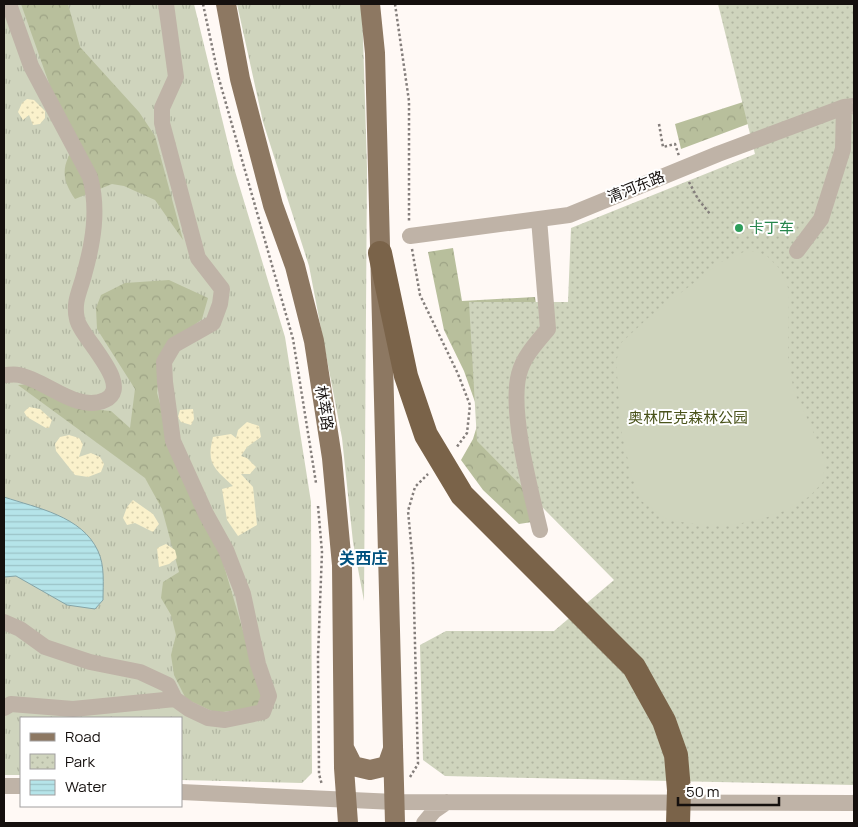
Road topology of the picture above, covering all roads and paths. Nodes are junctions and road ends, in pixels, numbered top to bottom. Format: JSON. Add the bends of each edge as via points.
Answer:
{"nodes":[{"id":1,"x":9,"y":4,"type":"edge"},
{"id":2,"x":166,"y":4,"type":"edge"},
{"id":3,"x":203,"y":4,"type":"edge"},
{"id":4,"x":226,"y":4,"type":"edge"},
{"id":5,"x":370,"y":4,"type":"edge"},
{"id":6,"x":849,"y":107,"type":"edge"},
{"id":7,"x":658,"y":124,"type":"dead end"},
{"id":8,"x":682,"y":168,"type":"junction"},
{"id":9,"x":710,"y":214,"type":"dead end"},
{"id":10,"x":539,"y":219,"type":"junction"},
{"id":11,"x":410,"y":236,"type":"dead end"},
{"id":12,"x":797,"y":250,"type":"dead end"},
{"id":13,"x":380,"y":253,"type":"junction"},
{"id":14,"x":4,"y":375,"type":"edge"},
{"id":15,"x":317,"y":488,"type":"dead end"},
{"id":16,"x":318,"y":497,"type":"dead end"},
{"id":17,"x":540,"y":530,"type":"dead end"},
{"id":18,"x":4,"y":622,"type":"edge"},
{"id":19,"x":175,"y":699,"type":"junction"},
{"id":20,"x":4,"y":708,"type":"edge"},
{"id":21,"x":344,"y":748,"type":"junction"},
{"id":22,"x":393,"y":748,"type":"junction"},
{"id":23,"x":4,"y":786,"type":"edge"},
{"id":24,"x":20,"y":786,"type":"edge"},
{"id":25,"x":182,"y":792,"type":"edge"},
{"id":26,"x":326,"y":797,"type":"junction"},
{"id":27,"x":347,"y":800,"type":"junction"},
{"id":28,"x":395,"y":802,"type":"junction"},
{"id":29,"x":447,"y":802,"type":"junction"},
{"id":30,"x":854,"y":803,"type":"edge"},
{"id":31,"x":348,"y":823,"type":"edge"},
{"id":32,"x":395,"y":823,"type":"edge"},
{"id":33,"x":424,"y":823,"type":"edge"},
{"id":34,"x":678,"y":823,"type":"edge"}],
"edges":[{"from":1,"to":14,"type":"street","via":[[32,66],[90,177],[95,194],[93,240],[74,303],[77,322],[113,378],[113,391],[106,400],[90,404],[19,375]]},
{"from":2,"to":19,"type":"street","via":[[176,77],[162,108],[162,123],[198,258],[222,289],[213,323],[174,346],[164,362],[173,441],[226,550],[243,594],[258,664],[269,696],[263,712],[225,720],[208,718]]},
{"from":3,"to":15,"type":"path","via":[[219,79],[293,339]]},
{"from":4,"to":21,"type":"main road","name":"林萃路","via":[[244,97],[272,205],[295,266],[312,332],[328,429],[342,565]]},
{"from":5,"to":13,"type":"main road","via":[[375,53]]},
{"from":6,"to":8,"type":"street","name":"清河东路"},
{"from":6,"to":12,"type":"street","via":[[843,149],[821,219]]},
{"from":7,"to":8,"type":"path","via":[[663,147],[675,144]]},
{"from":8,"to":9,"type":"path"},
{"from":8,"to":10,"type":"street","name":"清河东路","via":[[569,215]]},
{"from":10,"to":11,"type":"street","name":"清河东路"},
{"from":10,"to":17,"type":"street","via":[[548,330],[531,348],[519,374],[516,410]]},
{"from":13,"to":22,"type":"main road"},
{"from":13,"to":34,"type":"highway","via":[[406,376],[426,435],[462,495],[634,667],[664,720],[676,755]]},
{"from":16,"to":26,"type":"path","via":[[322,552],[318,656],[319,774]]},
{"from":18,"to":19,"type":"street","via":[[45,647],[90,662],[140,672],[168,685]]},
{"from":19,"to":20,"type":"street","via":[[73,709],[11,704]]},
{"from":21,"to":22,"type":"main road","via":[[354,766],[370,770],[387,766]]},
{"from":21,"to":27,"type":"main road","name":"林萃路"},
{"from":22,"to":28,"type":"main road"},
{"from":23,"to":24,"type":"street"},
{"from":25,"to":26,"type":"street"},
{"from":26,"to":27,"type":"street"},
{"from":27,"to":28,"type":"street"},
{"from":27,"to":31,"type":"main road","name":"林萃路"},
{"from":28,"to":29,"type":"street"},
{"from":28,"to":32,"type":"main road"},
{"from":29,"to":30,"type":"street"},
{"from":29,"to":33,"type":"street"}]}
